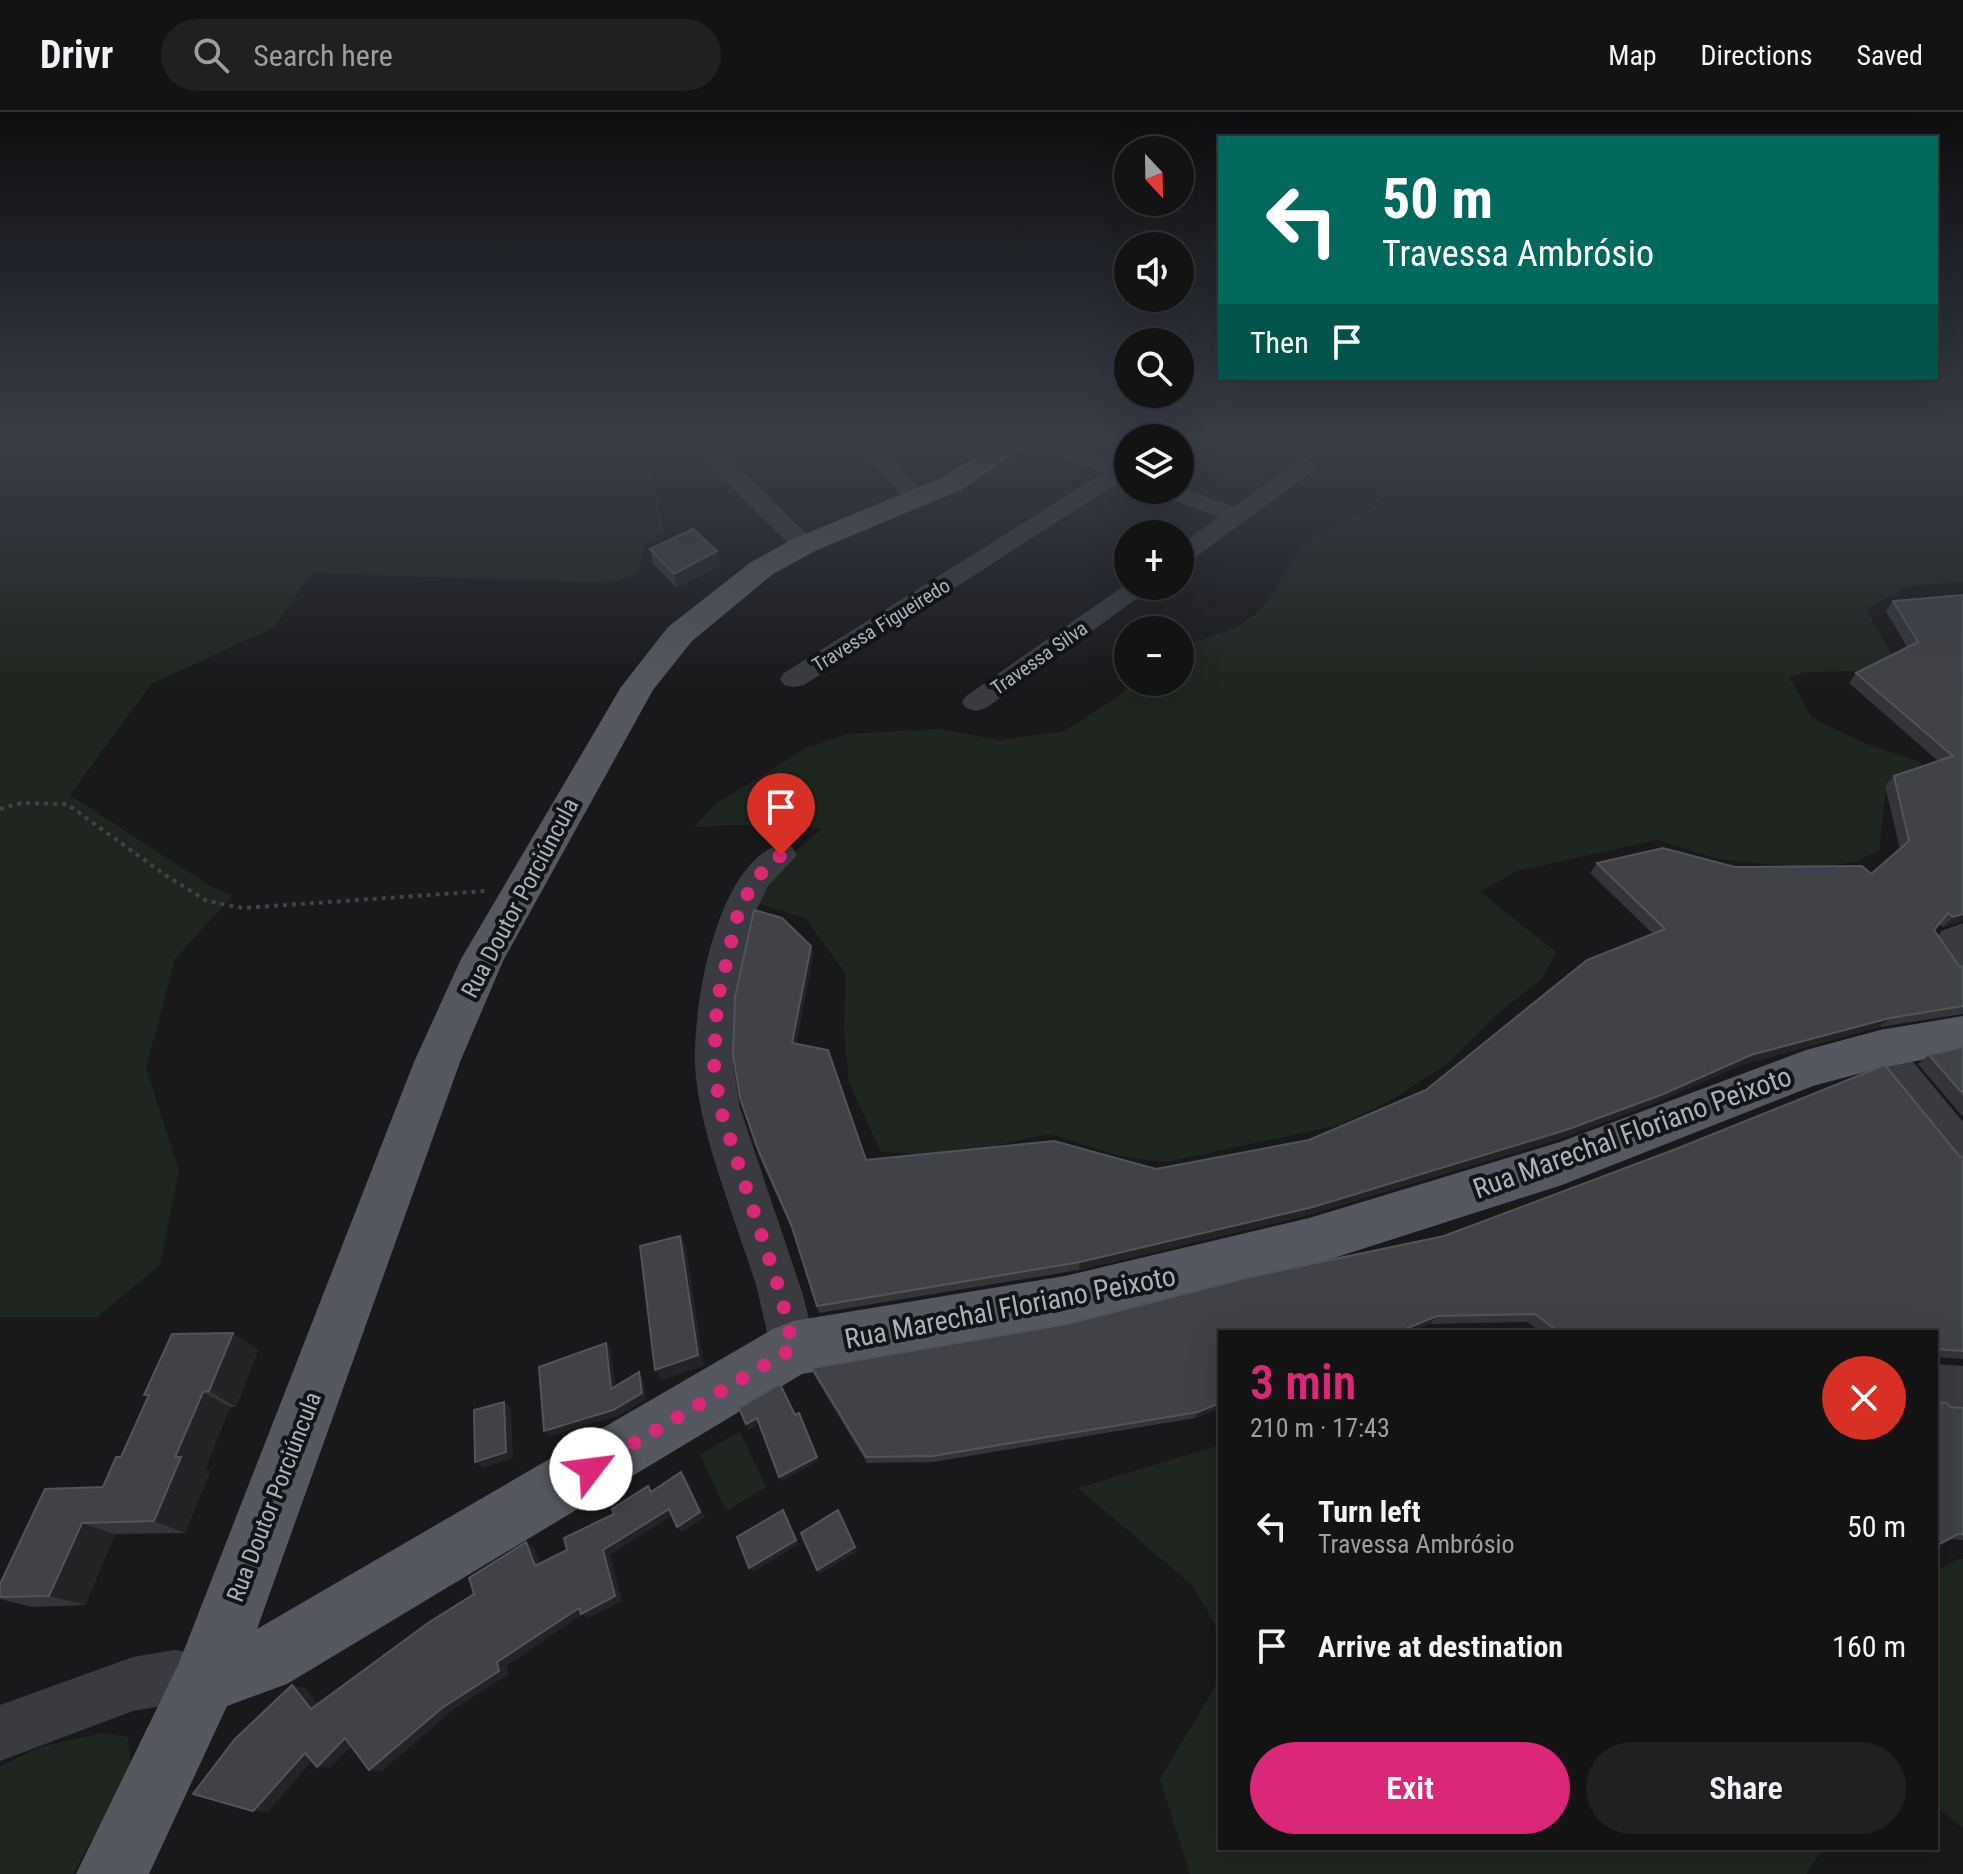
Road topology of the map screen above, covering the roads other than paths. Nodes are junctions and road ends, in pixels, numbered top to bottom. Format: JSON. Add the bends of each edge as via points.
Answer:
{"nodes":[{"id":1,"x":784,"y":525,"type":"edge"},
{"id":2,"x":854,"y":525,"type":"edge"},
{"id":3,"x":1040,"y":525,"type":"edge"},
{"id":4,"x":1224,"y":525,"type":"edge"},
{"id":5,"x":804,"y":545,"type":"junction"},
{"id":6,"x":1194,"y":547,"type":"edge"},
{"id":7,"x":1121,"y":600,"type":"edge"},
{"id":8,"x":794,"y":679,"type":"dead end"},
{"id":9,"x":976,"y":702,"type":"dead end"},
{"id":10,"x":781,"y":855,"type":"dead end"},
{"id":11,"x":1963,"y":936,"type":"edge"},
{"id":12,"x":1963,"y":964,"type":"edge"},
{"id":13,"x":1963,"y":1034,"type":"edge"},
{"id":14,"x":1880,"y":1049,"type":"junction"},
{"id":15,"x":1963,"y":1151,"type":"edge"},
{"id":16,"x":793,"y":1348,"type":"junction"},
{"id":17,"x":1938,"y":1387,"type":"edge"},
{"id":18,"x":1963,"y":1389,"type":"edge"},
{"id":19,"x":205,"y":1681,"type":"junction"},
{"id":20,"x":0,"y":1733,"type":"edge"},
{"id":21,"x":112,"y":1874,"type":"edge"}],
"edges":[{"from":1,"to":5,"type":"street"},
{"from":2,"to":5,"type":"main road","name":"Rua Doutor Porciúncula"},
{"from":3,"to":8,"type":"street","name":"Travessa Figueiredo"},
{"from":4,"to":6,"type":"street"},
{"from":5,"to":19,"type":"main road","name":"Rua Doutor Porciúncula","via":[[762,568],[680,634],[638,687],[482,959],[437,1062]]},
{"from":7,"to":9,"type":"street","name":"Travessa Silva"},
{"from":10,"to":16,"type":"street","via":[[755,879],[738,913],[717,1002],[714,1064],[720,1108]]},
{"from":11,"to":12,"type":"street","via":[[1950,947]]},
{"from":13,"to":14,"type":"main road","name":"Rua Marechal Floriano Peixoto"},
{"from":14,"to":15,"type":"street"},
{"from":14,"to":16,"type":"main road","name":"Rua Marechal Floriano Peixoto","via":[[1806,1069],[1562,1163],[1309,1242],[1065,1302]]},
{"from":16,"to":19,"type":"main road","name":"Rua Marechal Floriano Peixoto","via":[[264,1661]]},
{"from":17,"to":18,"type":"street"},
{"from":19,"to":20,"type":"street","via":[[174,1677],[133,1684]]},
{"from":19,"to":21,"type":"main road","name":"Rua Doutor Porciúncula"}]}
